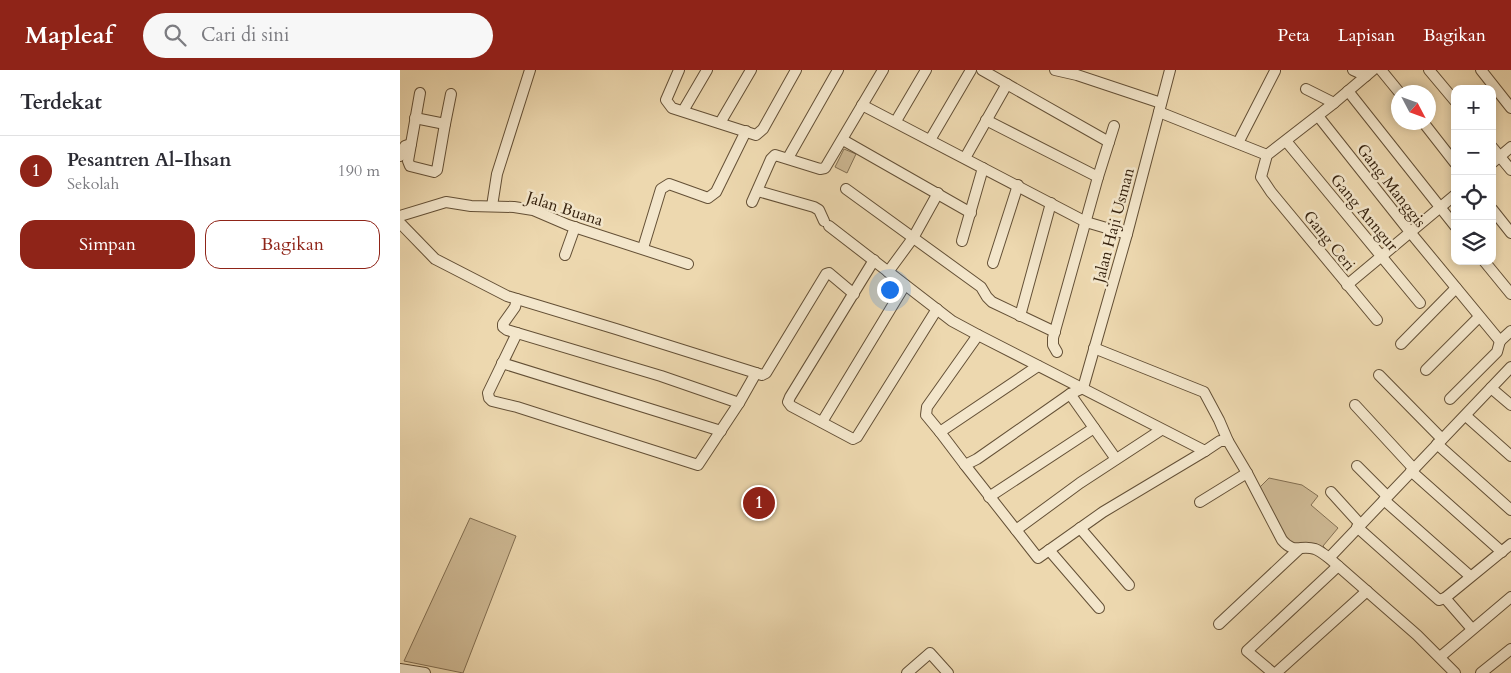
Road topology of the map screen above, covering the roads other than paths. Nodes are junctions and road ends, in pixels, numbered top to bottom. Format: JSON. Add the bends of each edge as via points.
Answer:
{"nodes":[{"id":1,"x":530,"y":70,"type":"edge"},
{"id":2,"x":679,"y":70,"type":"edge"},
{"id":3,"x":707,"y":70,"type":"edge"},
{"id":4,"x":751,"y":70,"type":"edge"},
{"id":5,"x":796,"y":70,"type":"edge"},
{"id":6,"x":838,"y":70,"type":"edge"},
{"id":7,"x":883,"y":70,"type":"edge"},
{"id":8,"x":926,"y":70,"type":"edge"},
{"id":9,"x":971,"y":70,"type":"edge"},
{"id":10,"x":982,"y":70,"type":"edge"},
{"id":11,"x":1055,"y":70,"type":"edge"},
{"id":12,"x":1170,"y":70,"type":"edge"},
{"id":13,"x":1353,"y":70,"type":"edge"},
{"id":14,"x":1381,"y":70,"type":"edge"},
{"id":15,"x":1429,"y":70,"type":"edge"},
{"id":16,"x":1481,"y":70,"type":"edge"},
{"id":17,"x":1276,"y":71,"type":"edge"},
{"id":18,"x":1077,"y":73,"type":"edge"},
{"id":19,"x":1370,"y":73,"type":"edge"},
{"id":20,"x":1007,"y":84,"type":"junction"},
{"id":21,"x":1393,"y":85,"type":"edge"},
{"id":22,"x":1306,"y":89,"type":"dead end"},
{"id":23,"x":1348,"y":91,"type":"junction"},
{"id":24,"x":420,"y":92,"type":"dead end"},
{"id":25,"x":452,"y":94,"type":"dead end"},
{"id":26,"x":1451,"y":96,"type":"edge"},
{"id":27,"x":1334,"y":103,"type":"junction"},
{"id":28,"x":862,"y":105,"type":"junction"},
{"id":29,"x":1160,"y":107,"type":"junction"},
{"id":30,"x":1511,"y":108,"type":"edge"},
{"id":31,"x":683,"y":111,"type":"junction"},
{"id":32,"x":1318,"y":116,"type":"junction"},
{"id":33,"x":415,"y":118,"type":"junction"},
{"id":34,"x":986,"y":120,"type":"junction"},
{"id":35,"x":896,"y":121,"type":"junction"},
{"id":36,"x":720,"y":123,"type":"junction"},
{"id":37,"x":446,"y":124,"type":"junction"},
{"id":38,"x":1114,"y":126,"type":"dead end"},
{"id":39,"x":1429,"y":130,"type":"edge"},
{"id":40,"x":746,"y":131,"type":"junction"},
{"id":41,"x":843,"y":140,"type":"junction"},
{"id":42,"x":930,"y":140,"type":"junction"},
{"id":43,"x":1286,"y":141,"type":"junction"},
{"id":44,"x":1109,"y":142,"type":"junction"},
{"id":45,"x":405,"y":144,"type":"edge"},
{"id":46,"x":1238,"y":144,"type":"junction"},
{"id":47,"x":1511,"y":147,"type":"edge"},
{"id":48,"x":1267,"y":155,"type":"junction"},
{"id":49,"x":400,"y":156,"type":"edge"},
{"id":50,"x":788,"y":158,"type":"junction"},
{"id":51,"x":965,"y":158,"type":"junction"},
{"id":52,"x":1451,"y":158,"type":"edge"},
{"id":53,"x":1496,"y":160,"type":"edge"},
{"id":54,"x":983,"y":168,"type":"junction"},
{"id":55,"x":1511,"y":170,"type":"edge"},
{"id":56,"x":1098,"y":178,"type":"junction"},
{"id":57,"x":1018,"y":185,"type":"junction"},
{"id":58,"x":846,"y":189,"type":"dead end"},
{"id":59,"x":758,"y":191,"type":"junction"},
{"id":60,"x":938,"y":193,"type":"junction"},
{"id":61,"x":1451,"y":198,"type":"edge"},
{"id":62,"x":752,"y":202,"type":"dead end"},
{"id":63,"x":1051,"y":203,"type":"junction"},
{"id":64,"x":492,"y":206,"type":"junction"},
{"id":65,"x":1439,"y":208,"type":"junction"},
{"id":66,"x":971,"y":213,"type":"junction"},
{"id":67,"x":1496,"y":214,"type":"edge"},
{"id":68,"x":400,"y":216,"type":"edge"},
{"id":69,"x":1086,"y":222,"type":"junction"},
{"id":70,"x":1451,"y":222,"type":"edge"},
{"id":71,"x":575,"y":227,"type":"junction"},
{"id":72,"x":402,"y":230,"type":"edge"},
{"id":73,"x":1410,"y":232,"type":"junction"},
{"id":74,"x":1511,"y":232,"type":"edge"},
{"id":75,"x":1127,"y":234,"type":"junction"},
{"id":76,"x":912,"y":238,"type":"junction"},
{"id":77,"x":962,"y":241,"type":"dead end"},
{"id":78,"x":643,"y":248,"type":"junction"},
{"id":79,"x":565,"y":256,"type":"dead end"},
{"id":80,"x":1382,"y":256,"type":"junction"},
{"id":81,"x":874,"y":260,"type":"junction"},
{"id":82,"x":994,"y":263,"type":"dead end"},
{"id":83,"x":688,"y":264,"type":"dead end"},
{"id":84,"x":1487,"y":265,"type":"edge"},
{"id":85,"x":888,"y":272,"type":"junction"},
{"id":86,"x":905,"y":285,"type":"junction"},
{"id":87,"x":1347,"y":285,"type":"junction"},
{"id":88,"x":1456,"y":288,"type":"junction"},
{"id":89,"x":854,"y":294,"type":"junction"},
{"id":90,"x":1511,"y":294,"type":"edge"},
{"id":91,"x":517,"y":299,"type":"junction"},
{"id":92,"x":1420,"y":303,"type":"dead end"},
{"id":93,"x":937,"y":309,"type":"junction"},
{"id":94,"x":1020,"y":316,"type":"junction"},
{"id":95,"x":1479,"y":317,"type":"junction"},
{"id":96,"x":1377,"y":320,"type":"dead end"},
{"id":97,"x":1511,"y":331,"type":"edge"},
{"id":98,"x":1055,"y":332,"type":"junction"},
{"id":99,"x":517,"y":333,"type":"junction"},
{"id":100,"x":978,"y":335,"type":"junction"},
{"id":101,"x":1500,"y":342,"type":"junction"},
{"id":102,"x":1401,"y":344,"type":"dead end"},
{"id":103,"x":1094,"y":348,"type":"junction"},
{"id":104,"x":1058,"y":352,"type":"dead end"},
{"id":105,"x":502,"y":363,"type":"junction"},
{"id":106,"x":1038,"y":366,"type":"junction"},
{"id":107,"x":1511,"y":367,"type":"edge"},
{"id":108,"x":1426,"y":370,"type":"dead end"},
{"id":109,"x":756,"y":374,"type":"junction"},
{"id":110,"x":1379,"y":375,"type":"dead end"},
{"id":111,"x":1083,"y":388,"type":"junction"},
{"id":112,"x":1491,"y":388,"type":"junction"},
{"id":113,"x":1070,"y":394,"type":"junction"},
{"id":114,"x":1450,"y":399,"type":"dead end"},
{"id":115,"x":739,"y":403,"type":"junction"},
{"id":116,"x":1355,"y":405,"type":"dead end"},
{"id":117,"x":1511,"y":405,"type":"edge"},
{"id":118,"x":1466,"y":416,"type":"junction"},
{"id":119,"x":822,"y":422,"type":"junction"},
{"id":120,"x":1094,"y":428,"type":"junction"},
{"id":121,"x":1161,"y":430,"type":"junction"},
{"id":122,"x":721,"y":431,"type":"junction"},
{"id":123,"x":940,"y":432,"type":"junction"},
{"id":124,"x":1228,"y":441,"type":"junction"},
{"id":125,"x":1439,"y":441,"type":"junction"},
{"id":126,"x":1205,"y":451,"type":"junction"},
{"id":127,"x":1511,"y":456,"type":"edge"},
{"id":128,"x":1116,"y":459,"type":"junction"},
{"id":129,"x":965,"y":465,"type":"junction"},
{"id":130,"x":1357,"y":466,"type":"dead end"},
{"id":131,"x":1412,"y":470,"type":"junction"},
{"id":132,"x":1247,"y":473,"type":"junction"},
{"id":133,"x":1331,"y":492,"type":"dead end"},
{"id":134,"x":989,"y":497,"type":"junction"},
{"id":135,"x":1386,"y":498,"type":"junction"},
{"id":136,"x":1200,"y":502,"type":"dead end"},
{"id":137,"x":1511,"y":510,"type":"edge"},
{"id":138,"x":1359,"y":526,"type":"junction"},
{"id":139,"x":1080,"y":528,"type":"junction"},
{"id":140,"x":1016,"y":530,"type":"junction"},
{"id":141,"x":1511,"y":544,"type":"edge"},
{"id":142,"x":1299,"y":549,"type":"junction"},
{"id":143,"x":1049,"y":550,"type":"junction"},
{"id":144,"x":1502,"y":552,"type":"junction"},
{"id":145,"x":1329,"y":558,"type":"junction"},
{"id":146,"x":1338,"y":566,"type":"junction"},
{"id":147,"x":1470,"y":576,"type":"junction"},
{"id":148,"x":1129,"y":584,"type":"dead end"},
{"id":149,"x":1367,"y":591,"type":"junction"},
{"id":150,"x":1511,"y":597,"type":"edge"},
{"id":151,"x":1442,"y":599,"type":"junction"},
{"id":152,"x":1099,"y":608,"type":"dead end"},
{"id":153,"x":1219,"y":624,"type":"dead end"},
{"id":154,"x":1472,"y":629,"type":"junction"},
{"id":155,"x":1511,"y":648,"type":"edge"},
{"id":156,"x":1440,"y":657,"type":"junction"},
{"id":157,"x":400,"y":669,"type":"edge"},
{"id":158,"x":425,"y":673,"type":"edge"},
{"id":159,"x":907,"y":673,"type":"edge"},
{"id":160,"x":948,"y":673,"type":"edge"},
{"id":161,"x":1275,"y":673,"type":"edge"},
{"id":162,"x":1455,"y":673,"type":"edge"},
{"id":163,"x":1481,"y":673,"type":"edge"}],
"edges":[{"from":1,"to":64,"type":"street","via":[[498,174]]},
{"from":2,"to":31,"type":"street","via":[[666,100],[672,108]]},
{"from":3,"to":31,"type":"street"},
{"from":4,"to":36,"type":"street"},
{"from":5,"to":40,"type":"street","via":[[760,133],[756,135]]},
{"from":6,"to":50,"type":"street"},
{"from":7,"to":28,"type":"street"},
{"from":8,"to":35,"type":"street"},
{"from":9,"to":42,"type":"street"},
{"from":10,"to":20,"type":"street"},
{"from":11,"to":18,"type":"street"},
{"from":12,"to":29,"type":"street","name":"Jalan Haji Usman"},
{"from":13,"to":19,"type":"street"},
{"from":14,"to":21,"type":"street"},
{"from":15,"to":26,"type":"street"},
{"from":16,"to":30,"type":"street"},
{"from":17,"to":46,"type":"street"},
{"from":18,"to":29,"type":"street"},
{"from":19,"to":23,"type":"street"},
{"from":20,"to":34,"type":"street"},
{"from":20,"to":44,"type":"street"},
{"from":22,"to":27,"type":"street"},
{"from":23,"to":27,"type":"street"},
{"from":23,"to":65,"type":"street"},
{"from":24,"to":33,"type":"street"},
{"from":25,"to":37,"type":"street"},
{"from":27,"to":32,"type":"street"},
{"from":28,"to":35,"type":"street"},
{"from":28,"to":41,"type":"street"},
{"from":29,"to":46,"type":"street"},
{"from":29,"to":75,"type":"street","name":"Jalan Haji Usman"},
{"from":31,"to":36,"type":"street"},
{"from":32,"to":43,"type":"street"},
{"from":32,"to":73,"type":"street","name":"Gang Manggis"},
{"from":33,"to":37,"type":"street"},
{"from":33,"to":45,"type":"street"},
{"from":34,"to":51,"type":"street"},
{"from":34,"to":56,"type":"street"},
{"from":35,"to":42,"type":"street"},
{"from":36,"to":40,"type":"street"},
{"from":37,"to":45,"type":"street","via":[[439,165],[434,172],[409,165]]},
{"from":38,"to":44,"type":"street"},
{"from":39,"to":52,"type":"street"},
{"from":40,"to":78,"type":"street","via":[[712,197],[669,184],[661,189]]},
{"from":41,"to":50,"type":"street","via":[[825,168]]},
{"from":41,"to":60,"type":"street"},
{"from":42,"to":51,"type":"street"},
{"from":43,"to":48,"type":"street"},
{"from":43,"to":80,"type":"street","name":"Gang Anngur"},
{"from":44,"to":56,"type":"street"},
{"from":45,"to":49,"type":"street"},
{"from":46,"to":48,"type":"street"},
{"from":47,"to":53,"type":"street"},
{"from":48,"to":87,"type":"street","name":"Gang Ceri","via":[[1261,177]]},
{"from":50,"to":59,"type":"street","via":[[776,155],[771,159]]},
{"from":51,"to":54,"type":"street"},
{"from":53,"to":55,"type":"street"},
{"from":54,"to":57,"type":"street"},
{"from":54,"to":66,"type":"street"},
{"from":56,"to":69,"type":"street"},
{"from":57,"to":63,"type":"street"},
{"from":57,"to":82,"type":"street"},
{"from":58,"to":76,"type":"street"},
{"from":59,"to":62,"type":"street"},
{"from":59,"to":81,"type":"street","via":[[814,207],[826,224]]},
{"from":60,"to":66,"type":"street"},
{"from":60,"to":76,"type":"street"},
{"from":61,"to":65,"type":"street"},
{"from":63,"to":69,"type":"street"},
{"from":63,"to":94,"type":"street"},
{"from":64,"to":68,"type":"street","name":"Jalan Buana","via":[[446,202]]},
{"from":64,"to":71,"type":"street","name":"Jalan Buana","via":[[533,210]]},
{"from":65,"to":70,"type":"street"},
{"from":65,"to":73,"type":"street"},
{"from":66,"to":77,"type":"street"},
{"from":67,"to":74,"type":"street"},
{"from":69,"to":75,"type":"street"},
{"from":69,"to":98,"type":"street"},
{"from":71,"to":78,"type":"street","name":"Jalan Buana"},
{"from":71,"to":79,"type":"street"},
{"from":72,"to":91,"type":"street","via":[[434,259],[484,286]]},
{"from":73,"to":80,"type":"street"},
{"from":73,"to":88,"type":"street","name":"Gang Manggis"},
{"from":75,"to":103,"type":"street","name":"Jalan Haji Usman"},
{"from":76,"to":85,"type":"street"},
{"from":76,"to":94,"type":"street","via":[[981,287],[992,302]]},
{"from":78,"to":83,"type":"street","name":"Jalan Buana"},
{"from":80,"to":87,"type":"street"},
{"from":80,"to":92,"type":"street","name":"Gang Anngur"},
{"from":81,"to":85,"type":"street"},
{"from":81,"to":89,"type":"street"},
{"from":84,"to":90,"type":"street"},
{"from":85,"to":86,"type":"street"},
{"from":86,"to":93,"type":"street"},
{"from":86,"to":119,"type":"street"},
{"from":87,"to":96,"type":"street","name":"Gang Ceri"},
{"from":88,"to":95,"type":"street","name":"Gang Manggis"},
{"from":88,"to":102,"type":"street"},
{"from":89,"to":109,"type":"street","via":[[834,276],[826,274],[766,373]]},
{"from":89,"to":119,"type":"street","via":[[788,402]]},
{"from":91,"to":99,"type":"street","via":[[503,324],[507,330]]},
{"from":91,"to":109,"type":"street"},
{"from":93,"to":100,"type":"street"},
{"from":93,"to":119,"type":"street","via":[[858,437],[853,439]]},
{"from":94,"to":98,"type":"street"},
{"from":95,"to":101,"type":"street","name":"Gang Manggis"},
{"from":95,"to":108,"type":"street"},
{"from":97,"to":101,"type":"street"},
{"from":98,"to":104,"type":"street","via":[[1052,345]]},
{"from":99,"to":105,"type":"street"},
{"from":99,"to":115,"type":"street"},
{"from":100,"to":106,"type":"street"},
{"from":100,"to":123,"type":"street","via":[[927,407],[926,415]]},
{"from":101,"to":114,"type":"street","via":[[1497,352]]},
{"from":103,"to":111,"type":"street","name":"Jalan Haji Usman"},
{"from":103,"to":124,"type":"street","via":[[1204,392]]},
{"from":105,"to":122,"type":"street"},
{"from":105,"to":122,"type":"street","via":[[488,393],[492,401],[698,465]]},
{"from":106,"to":111,"type":"street"},
{"from":106,"to":123,"type":"street"},
{"from":107,"to":112,"type":"street"},
{"from":109,"to":115,"type":"street"},
{"from":110,"to":125,"type":"street"},
{"from":111,"to":113,"type":"street"},
{"from":111,"to":121,"type":"street"},
{"from":112,"to":117,"type":"street"},
{"from":112,"to":118,"type":"street"},
{"from":113,"to":120,"type":"street"},
{"from":113,"to":129,"type":"street"},
{"from":115,"to":122,"type":"street"},
{"from":116,"to":131,"type":"street"},
{"from":118,"to":125,"type":"street"},
{"from":118,"to":127,"type":"street"},
{"from":120,"to":128,"type":"street"},
{"from":120,"to":134,"type":"street"},
{"from":121,"to":126,"type":"street"},
{"from":121,"to":128,"type":"street"},
{"from":123,"to":129,"type":"street"},
{"from":124,"to":126,"type":"street","via":[[1220,441]]},
{"from":124,"to":132,"type":"street"},
{"from":125,"to":131,"type":"street"},
{"from":125,"to":137,"type":"street"},
{"from":126,"to":139,"type":"street"},
{"from":128,"to":140,"type":"street"},
{"from":129,"to":134,"type":"street"},
{"from":130,"to":135,"type":"street"},
{"from":131,"to":135,"type":"street"},
{"from":131,"to":144,"type":"street"},
{"from":132,"to":136,"type":"street"},
{"from":132,"to":142,"type":"street","via":[[1282,540]]},
{"from":133,"to":138,"type":"street"},
{"from":134,"to":140,"type":"street"},
{"from":135,"to":138,"type":"street"},
{"from":135,"to":147,"type":"street"},
{"from":138,"to":145,"type":"street"},
{"from":138,"to":151,"type":"street"},
{"from":139,"to":143,"type":"street"},
{"from":139,"to":148,"type":"street"},
{"from":140,"to":143,"type":"street","via":[[1038,558]]},
{"from":141,"to":144,"type":"street"},
{"from":142,"to":145,"type":"street","via":[[1315,549]]},
{"from":142,"to":153,"type":"street"},
{"from":143,"to":152,"type":"street"},
{"from":144,"to":147,"type":"street"},
{"from":145,"to":146,"type":"street"},
{"from":146,"to":149,"type":"street"},
{"from":146,"to":161,"type":"street","via":[[1247,651]]},
{"from":147,"to":151,"type":"street"},
{"from":149,"to":156,"type":"street"},
{"from":149,"to":161,"type":"street"},
{"from":150,"to":154,"type":"street"},
{"from":151,"to":154,"type":"street"},
{"from":154,"to":156,"type":"street"},
{"from":155,"to":163,"type":"street"},
{"from":156,"to":162,"type":"street"},
{"from":157,"to":158,"type":"street"},
{"from":159,"to":160,"type":"street","via":[[930,653]]}]}
